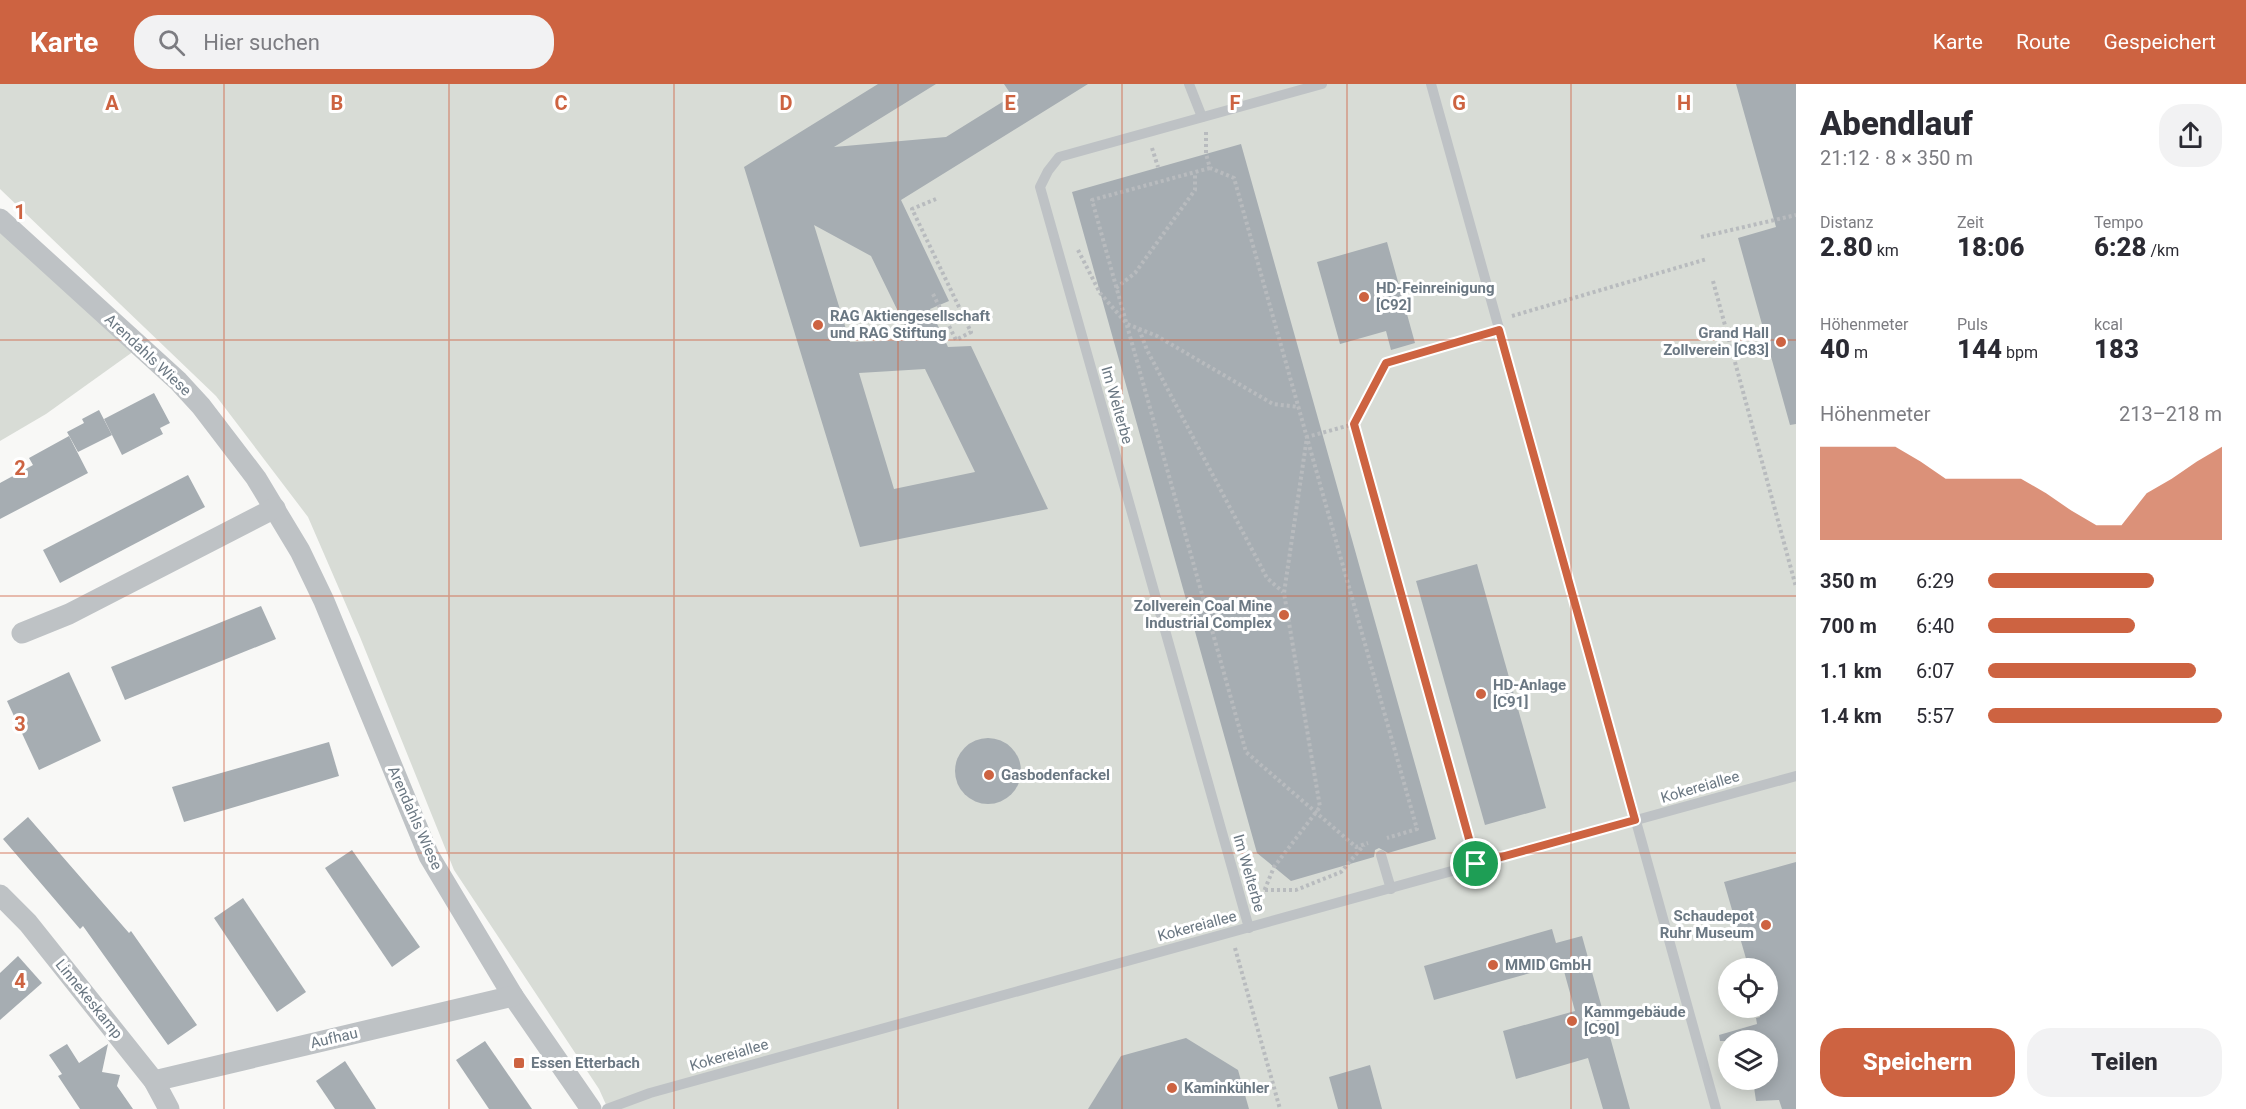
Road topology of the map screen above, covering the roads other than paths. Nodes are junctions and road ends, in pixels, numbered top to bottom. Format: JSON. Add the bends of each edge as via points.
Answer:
{"nodes":[{"id":1,"x":1189,"y":84,"type":"edge"},
{"id":2,"x":1322,"y":84,"type":"edge"},
{"id":3,"x":1431,"y":84,"type":"edge"},
{"id":4,"x":1202,"y":117,"type":"junction"},
{"id":5,"x":0,"y":219,"type":"edge"},
{"id":6,"x":275,"y":508,"type":"junction"},
{"id":7,"x":22,"y":633,"type":"dead end"},
{"id":8,"x":1796,"y":776,"type":"edge"},
{"id":9,"x":1635,"y":820,"type":"junction"},
{"id":10,"x":1381,"y":855,"type":"dead end"},
{"id":11,"x":1391,"y":889,"type":"junction"},
{"id":12,"x":2,"y":901,"type":"edge"},
{"id":13,"x":1249,"y":928,"type":"junction"},
{"id":14,"x":513,"y":996,"type":"junction"},
{"id":15,"x":154,"y":1081,"type":"junction"},
{"id":16,"x":169,"y":1109,"type":"edge"},
{"id":17,"x":591,"y":1109,"type":"edge"},
{"id":18,"x":607,"y":1109,"type":"edge"},
{"id":19,"x":1716,"y":1109,"type":"edge"}],
"edges":[{"from":1,"to":4,"type":"lane"},
{"from":2,"to":4,"type":"lane","name":"Im Welterbe"},
{"from":3,"to":9,"type":"lane"},
{"from":4,"to":13,"type":"lane","name":"Im Welterbe","via":[[1059,157],[1040,187]]},
{"from":5,"to":6,"type":"street","name":"Arendahls Wiese","via":[[178,381],[236,450]]},
{"from":6,"to":7,"type":"street","via":[[69,614]]},
{"from":6,"to":14,"type":"street","name":"Arendahls Wiese","via":[[324,601],[429,856]]},
{"from":8,"to":9,"type":"lane","name":"Kokereiallee"},
{"from":9,"to":11,"type":"lane","name":"Kokereiallee"},
{"from":9,"to":19,"type":"lane"},
{"from":10,"to":11,"type":"lane"},
{"from":11,"to":13,"type":"lane","name":"Kokereiallee"},
{"from":12,"to":15,"type":"street","name":"Linnekeskamp","via":[[28,923]]},
{"from":13,"to":18,"type":"lane","name":"Kokereiallee","via":[[851,1036],[650,1093]]},
{"from":14,"to":15,"type":"street","name":"Aufhau"},
{"from":14,"to":17,"type":"street","name":"Arendahls Wiese"},
{"from":15,"to":16,"type":"street","name":"Linnekeskamp"}]}
